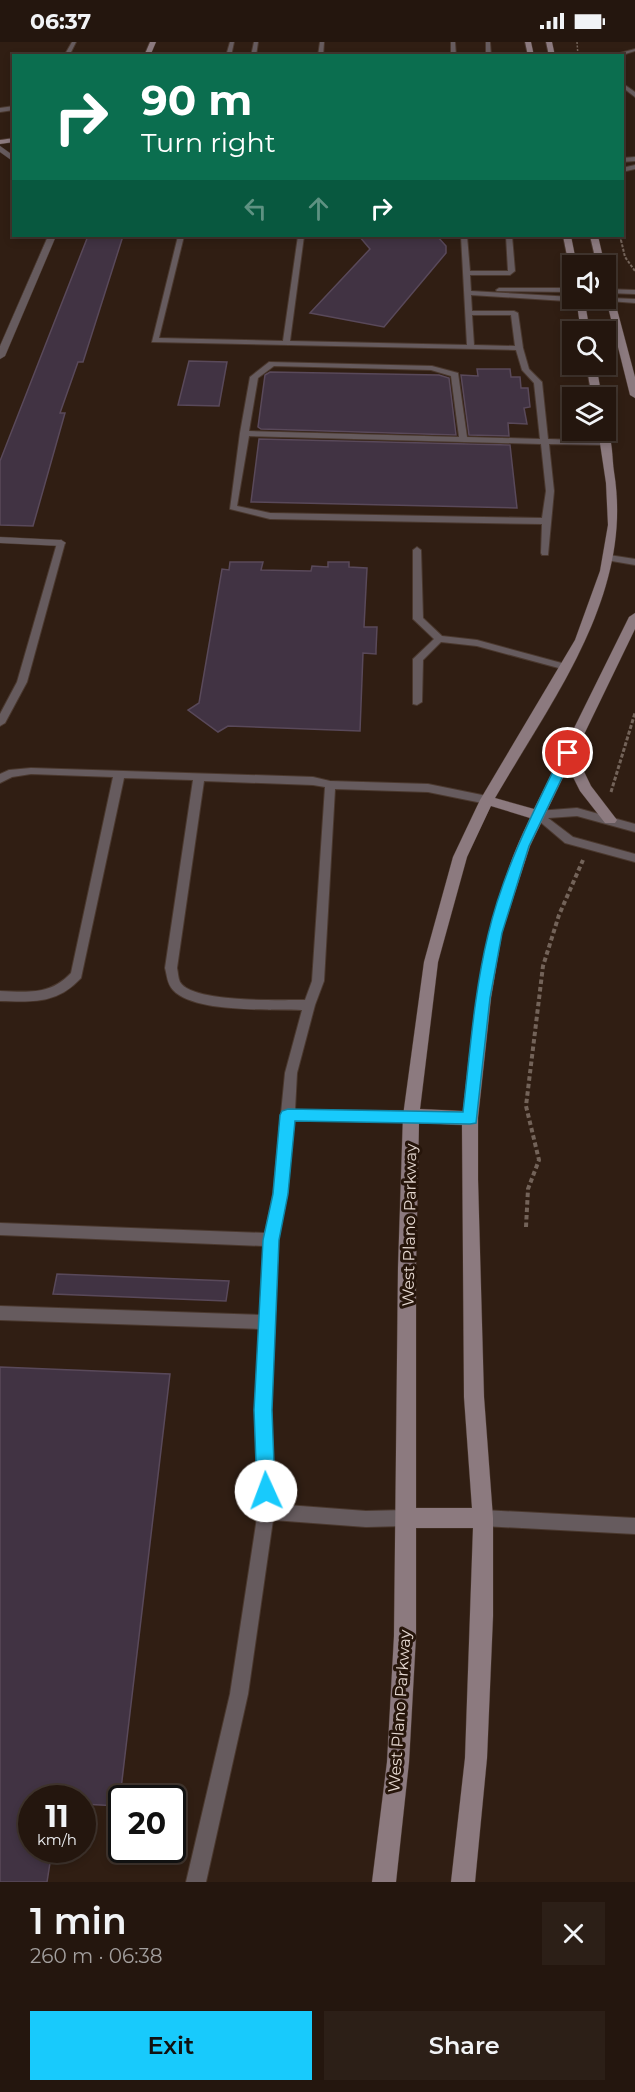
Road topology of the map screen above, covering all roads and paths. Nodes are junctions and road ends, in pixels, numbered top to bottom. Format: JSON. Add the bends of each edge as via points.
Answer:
{"nodes":[{"id":1,"x":635,"y":50,"type":"edge"},
{"id":2,"x":619,"y":54,"type":"edge"},
{"id":3,"x":0,"y":148,"type":"edge"},
{"id":4,"x":12,"y":158,"type":"edge"},
{"id":5,"x":52,"y":237,"type":"edge"},
{"id":6,"x":181,"y":237,"type":"edge"},
{"id":7,"x":301,"y":237,"type":"edge"},
{"id":8,"x":464,"y":237,"type":"edge"},
{"id":9,"x":509,"y":237,"type":"edge"},
{"id":10,"x":567,"y":237,"type":"edge"},
{"id":11,"x":594,"y":237,"type":"edge"},
{"id":12,"x":620,"y":237,"type":"edge"},
{"id":13,"x":571,"y":255,"type":"edge"},
{"id":14,"x":599,"y":255,"type":"edge"},
{"id":15,"x":635,"y":271,"type":"edge"},
{"id":16,"x":466,"y":273,"type":"junction"},
{"id":17,"x":616,"y":289,"type":"edge"},
{"id":18,"x":562,"y":290,"type":"edge"},
{"id":19,"x":635,"y":292,"type":"edge"},
{"id":20,"x":468,"y":293,"type":"junction"},
{"id":21,"x":562,"y":298,"type":"edge"},
{"id":22,"x":616,"y":300,"type":"edge"},
{"id":23,"x":635,"y":301,"type":"edge"},
{"id":24,"x":613,"y":309,"type":"edge"},
{"id":25,"x":469,"y":313,"type":"junction"},
{"id":26,"x":286,"y":342,"type":"junction"},
{"id":27,"x":471,"y":347,"type":"junction"},
{"id":28,"x":519,"y":348,"type":"junction"},
{"id":29,"x":0,"y":356,"type":"edge"},
{"id":30,"x":635,"y":395,"type":"edge"},
{"id":31,"x":244,"y":433,"type":"junction"},
{"id":32,"x":463,"y":439,"type":"junction"},
{"id":33,"x":546,"y":441,"type":"junction"},
{"id":34,"x":605,"y":443,"type":"joint"},
{"id":35,"x":546,"y":520,"type":"junction"},
{"id":36,"x":0,"y":540,"type":"edge"},
{"id":37,"x":61,"y":543,"type":"joint"},
{"id":38,"x":417,"y":550,"type":"dead end"},
{"id":39,"x":545,"y":553,"type":"dead end"},
{"id":40,"x":609,"y":558,"type":"junction"},
{"id":41,"x":635,"y":562,"type":"edge"},
{"id":42,"x":635,"y":617,"type":"edge"},
{"id":43,"x":439,"y":639,"type":"junction"},
{"id":44,"x":566,"y":667,"type":"junction"},
{"id":45,"x":417,"y":702,"type":"dead end"},
{"id":46,"x":635,"y":713,"type":"edge"},
{"id":47,"x":0,"y":723,"type":"edge"},
{"id":48,"x":568,"y":753,"type":"junction"},
{"id":49,"x":119,"y":775,"type":"junction"},
{"id":50,"x":199,"y":778,"type":"junction"},
{"id":51,"x":0,"y":779,"type":"edge"},
{"id":52,"x":330,"y":785,"type":"junction"},
{"id":53,"x":609,"y":797,"type":"dead end"},
{"id":54,"x":487,"y":800,"type":"junction"},
{"id":55,"x":537,"y":815,"type":"junction"},
{"id":56,"x":610,"y":820,"type":"junction"},
{"id":57,"x":635,"y":828,"type":"edge"},
{"id":58,"x":585,"y":855,"type":"dead end"},
{"id":59,"x":635,"y":858,"type":"edge"},
{"id":60,"x":0,"y":996,"type":"edge"},
{"id":61,"x":309,"y":1005,"type":"junction"},
{"id":62,"x":288,"y":1115,"type":"junction"},
{"id":63,"x":411,"y":1116,"type":"junction"},
{"id":64,"x":470,"y":1118,"type":"junction"},
{"id":65,"x":526,"y":1227,"type":"dead end"},
{"id":66,"x":0,"y":1229,"type":"edge"},
{"id":67,"x":271,"y":1240,"type":"junction"},
{"id":68,"x":0,"y":1313,"type":"edge"},
{"id":69,"x":268,"y":1322,"type":"junction"},
{"id":70,"x":266,"y":1511,"type":"junction"},
{"id":71,"x":405,"y":1518,"type":"junction"},
{"id":72,"x":483,"y":1518,"type":"junction"},
{"id":73,"x":635,"y":1526,"type":"edge"},
{"id":74,"x":196,"y":1882,"type":"edge"},
{"id":75,"x":384,"y":1882,"type":"edge"},
{"id":76,"x":463,"y":1882,"type":"edge"}],
"edges":[{"from":1,"to":2,"type":"lane"},
{"from":3,"to":4,"type":"street"},
{"from":5,"to":29,"type":"street"},
{"from":6,"to":26,"type":"lane","via":[[155,340]]},
{"from":7,"to":26,"type":"lane"},
{"from":8,"to":16,"type":"lane"},
{"from":9,"to":16,"type":"lane","via":[[513,270],[510,273]]},
{"from":10,"to":13,"type":"main road"},
{"from":11,"to":14,"type":"main road"},
{"from":12,"to":15,"type":"path","via":[[625,257]]},
{"from":16,"to":20,"type":"lane"},
{"from":17,"to":19,"type":"lane"},
{"from":18,"to":20,"type":"lane"},
{"from":20,"to":21,"type":"lane"},
{"from":20,"to":25,"type":"lane"},
{"from":22,"to":23,"type":"lane"},
{"from":24,"to":30,"type":"main road"},
{"from":25,"to":27,"type":"lane"},
{"from":25,"to":28,"type":"lane","via":[[514,313]]},
{"from":26,"to":27,"type":"lane"},
{"from":27,"to":28,"type":"lane"},
{"from":28,"to":33,"type":"lane","via":[[526,370],[538,382]]},
{"from":31,"to":32,"type":"lane"},
{"from":31,"to":32,"type":"lane","via":[[254,377],[272,364],[432,368],[455,375]]},
{"from":31,"to":35,"type":"lane","via":[[232,507],[270,516]]},
{"from":32,"to":33,"type":"lane"},
{"from":33,"to":34,"type":"lane"},
{"from":33,"to":35,"type":"lane","via":[[550,491]]},
{"from":34,"to":40,"type":"main road","name":"West Plano Parkway","via":[[613,525]]},
{"from":35,"to":39,"type":"lane"},
{"from":36,"to":37,"type":"street"},
{"from":37,"to":47,"type":"lane","via":[[22,682]]},
{"from":38,"to":43,"type":"lane","via":[[418,618]]},
{"from":40,"to":41,"type":"lane"},
{"from":40,"to":44,"type":"main road","name":"West Plano Parkway","via":[[581,640]]},
{"from":42,"to":48,"type":"main road"},
{"from":43,"to":44,"type":"lane","via":[[477,643]]},
{"from":43,"to":45,"type":"lane","via":[[418,660]]},
{"from":44,"to":54,"type":"main road","name":"West Plano Parkway"},
{"from":46,"to":53,"type":"path"},
{"from":48,"to":55,"type":"main road"},
{"from":48,"to":56,"type":"main road","via":[[585,788]]},
{"from":49,"to":50,"type":"lane"},
{"from":49,"to":51,"type":"lane","via":[[31,771]]},
{"from":49,"to":60,"type":"lane","via":[[77,975],[67,987],[42,997]]},
{"from":50,"to":52,"type":"lane","via":[[313,781]]},
{"from":50,"to":61,"type":"lane","via":[[171,968],[177,986],[195,999]]},
{"from":52,"to":54,"type":"lane","via":[[428,788]]},
{"from":52,"to":61,"type":"lane","via":[[318,981]]},
{"from":54,"to":55,"type":"main road"},
{"from":54,"to":63,"type":"main road","name":"West Plano Parkway","via":[[460,857],[431,962]]},
{"from":55,"to":56,"type":"lane","via":[[577,812]]},
{"from":55,"to":59,"type":"lane","via":[[568,840]]},
{"from":55,"to":64,"type":"main road","via":[[495,933],[483,998]]},
{"from":56,"to":57,"type":"lane"},
{"from":58,"to":65,"type":"path","via":[[559,915],[543,966],[526,1106],[539,1160],[528,1189]]},
{"from":61,"to":62,"type":"lane","via":[[291,1073]]},
{"from":62,"to":63,"type":"lane"},
{"from":62,"to":67,"type":"lane"},
{"from":63,"to":64,"type":"main road"},
{"from":63,"to":71,"type":"main road","name":"West Plano Parkway"},
{"from":64,"to":72,"type":"main road","via":[[474,1397]]},
{"from":66,"to":67,"type":"lane"},
{"from":67,"to":69,"type":"lane"},
{"from":68,"to":69,"type":"lane"},
{"from":69,"to":70,"type":"lane","via":[[263,1410]]},
{"from":70,"to":71,"type":"lane"},
{"from":70,"to":74,"type":"lane","via":[[239,1694]]},
{"from":71,"to":72,"type":"main road"},
{"from":71,"to":75,"type":"main road","name":"West Plano Parkway","via":[[405,1636],[398,1762]]},
{"from":72,"to":73,"type":"lane"},
{"from":72,"to":76,"type":"main road","via":[[476,1758]]}]}
